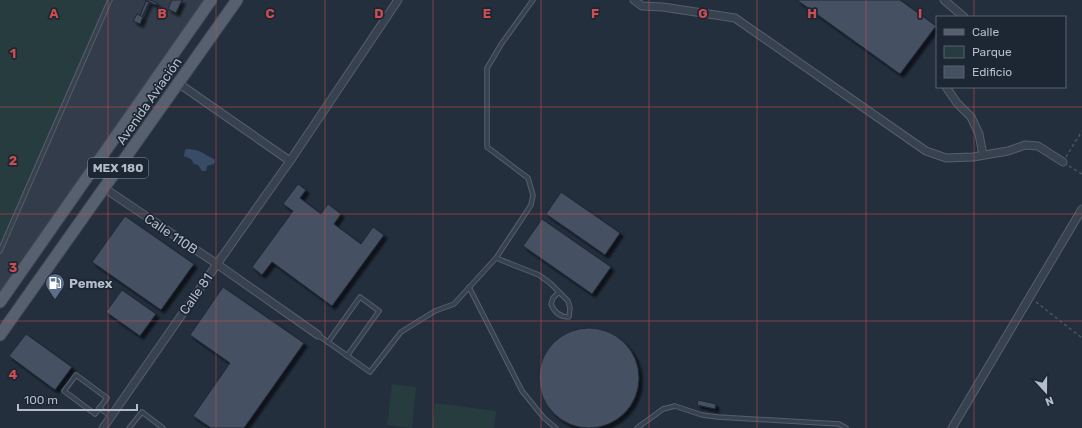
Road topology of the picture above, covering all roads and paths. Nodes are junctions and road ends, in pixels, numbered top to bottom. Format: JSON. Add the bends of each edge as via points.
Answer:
{"nodes":[{"id":1,"x":110,"y":0,"type":"edge"},
{"id":2,"x":211,"y":0,"type":"edge"},
{"id":3,"x":237,"y":0,"type":"edge"},
{"id":4,"x":398,"y":0,"type":"edge"},
{"id":5,"x":533,"y":0,"type":"edge"},
{"id":6,"x":634,"y":0,"type":"edge"},
{"id":7,"x":944,"y":0,"type":"edge"},
{"id":8,"x":963,"y":16,"type":"edge"},
{"id":9,"x":178,"y":83,"type":"junction"},
{"id":10,"x":947,"y":88,"type":"edge"},
{"id":11,"x":1082,"y":131,"type":"edge"},
{"id":12,"x":983,"y":155,"type":"junction"},
{"id":13,"x":290,"y":162,"type":"junction"},
{"id":14,"x":1063,"y":162,"type":"junction"},
{"id":15,"x":1082,"y":174,"type":"edge"},
{"id":16,"x":104,"y":188,"type":"junction"},
{"id":17,"x":1082,"y":208,"type":"edge"},
{"id":18,"x":0,"y":251,"type":"edge"},
{"id":19,"x":496,"y":258,"type":"junction"},
{"id":20,"x":217,"y":264,"type":"junction"},
{"id":21,"x":469,"y":287,"type":"junction"},
{"id":22,"x":559,"y":292,"type":"junction"},
{"id":23,"x":1030,"y":297,"type":"junction"},
{"id":24,"x":0,"y":302,"type":"edge"},
{"id":25,"x":318,"y":335,"type":"joint"},
{"id":26,"x":0,"y":336,"type":"edge"},
{"id":27,"x":1082,"y":338,"type":"edge"},
{"id":28,"x":328,"y":342,"type":"junction"},
{"id":29,"x":348,"y":356,"type":"junction"},
{"id":30,"x":99,"y":408,"type":"junction"},
{"id":31,"x":111,"y":416,"type":"junction"},
{"id":32,"x":103,"y":428,"type":"edge"},
{"id":33,"x":129,"y":428,"type":"edge"},
{"id":34,"x":163,"y":428,"type":"edge"},
{"id":35,"x":556,"y":428,"type":"edge"},
{"id":36,"x":637,"y":428,"type":"edge"},
{"id":37,"x":846,"y":428,"type":"edge"},
{"id":38,"x":952,"y":428,"type":"edge"}],
"edges":[{"from":1,"to":18,"type":"lane"},
{"from":2,"to":24,"type":"main road","name":"Avenida Aviación","number":"MEX 180"},
{"from":3,"to":9,"type":"main road","name":"Avenida Aviación","number":"MEX 180"},
{"from":4,"to":13,"type":"street","name":"Calle 81"},
{"from":5,"to":19,"type":"lane","via":[[487,68],[487,147],[528,178],[534,195]]},
{"from":6,"to":12,"type":"street","via":[[642,6],[735,18],[926,151],[946,158]]},
{"from":7,"to":8,"type":"street"},
{"from":9,"to":13,"type":"street"},
{"from":9,"to":16,"type":"main road","name":"Avenida Aviación","number":"MEX 180"},
{"from":10,"to":12,"type":"street","via":[[971,118],[979,134]]},
{"from":11,"to":14,"type":"path"},
{"from":12,"to":14,"type":"street","via":[[1032,145],[1038,146]]},
{"from":13,"to":20,"type":"street","name":"Calle 81"},
{"from":14,"to":15,"type":"path"},
{"from":16,"to":20,"type":"street","name":"Calle 110B"},
{"from":16,"to":26,"type":"main road","name":"Avenida Aviación","number":"MEX 180"},
{"from":17,"to":23,"type":"street"},
{"from":19,"to":21,"type":"lane"},
{"from":19,"to":22,"type":"lane","via":[[539,275]]},
{"from":20,"to":25,"type":"street","name":"Calle 110B"},
{"from":20,"to":31,"type":"street","name":"Calle 81"},
{"from":21,"to":29,"type":"lane","via":[[454,304],[435,311],[401,332],[370,372]]},
{"from":21,"to":35,"type":"lane","via":[[522,391],[544,418]]},
{"from":22,"to":22,"type":"lane","via":[[568,301],[569,317],[564,317],[553,309],[553,298]]},
{"from":23,"to":27,"type":"path"},
{"from":23,"to":38,"type":"street"},
{"from":25,"to":28,"type":"lane"},
{"from":28,"to":29,"type":"lane"},
{"from":28,"to":29,"type":"lane","via":[[360,297],[379,311]]},
{"from":30,"to":30,"type":"lane","via":[[107,398],[76,375],[64,391],[94,414]]},
{"from":30,"to":31,"type":"lane"},
{"from":31,"to":32,"type":"street","name":"Calle 81"},
{"from":33,"to":34,"type":"lane","via":[[142,412]]},
{"from":36,"to":37,"type":"lane","via":[[663,409],[675,406],[702,415],[839,424]]}]}
